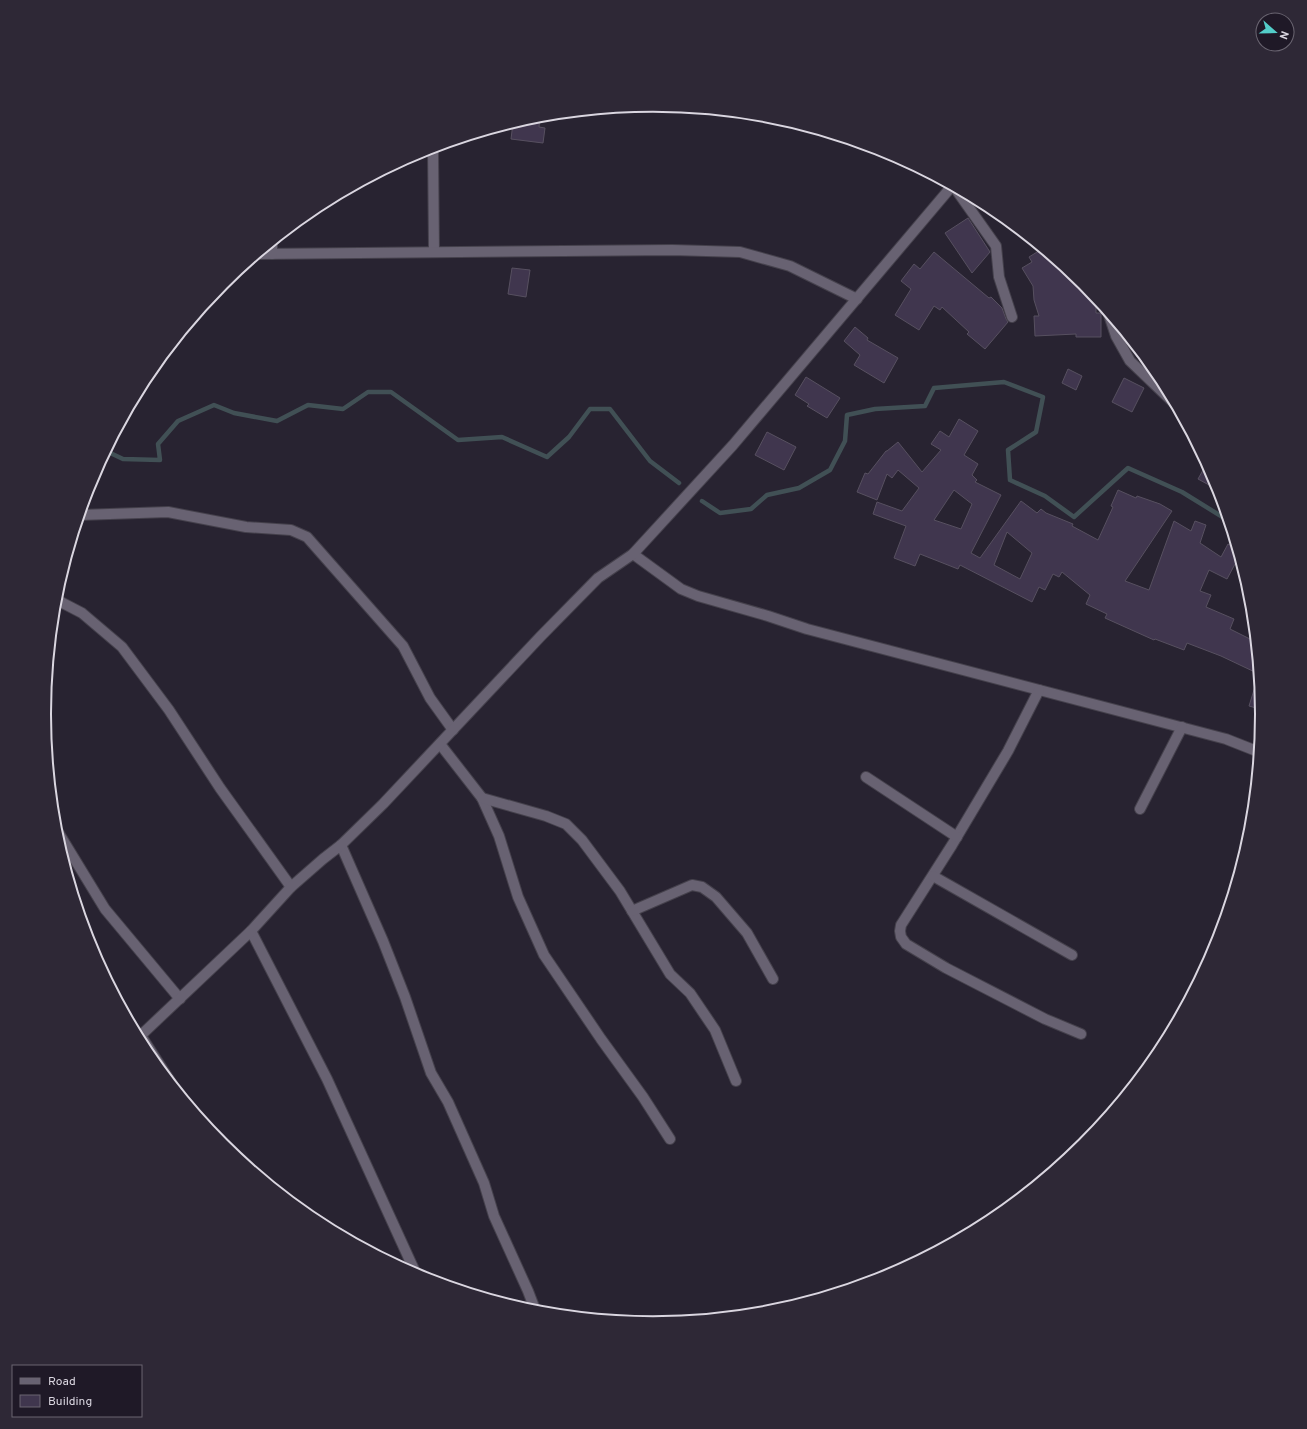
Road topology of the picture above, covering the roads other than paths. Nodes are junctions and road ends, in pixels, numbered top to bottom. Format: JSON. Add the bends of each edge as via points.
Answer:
{"nodes":[{"id":1,"x":433,"y":154,"type":"edge"},
{"id":2,"x":951,"y":191,"type":"edge"},
{"id":3,"x":961,"y":197,"type":"edge"},
{"id":4,"x":272,"y":249,"type":"edge"},
{"id":5,"x":434,"y":252,"type":"junction"},
{"id":6,"x":266,"y":254,"type":"edge"},
{"id":7,"x":272,"y":254,"type":"junction"},
{"id":8,"x":857,"y":299,"type":"junction"},
{"id":9,"x":1012,"y":317,"type":"dead end"},
{"id":10,"x":1112,"y":325,"type":"edge"},
{"id":11,"x":1160,"y":390,"type":"edge"},
{"id":12,"x":85,"y":515,"type":"edge"},
{"id":13,"x":633,"y":554,"type":"junction"},
{"id":14,"x":62,"y":602,"type":"edge"},
{"id":15,"x":1039,"y":690,"type":"junction"},
{"id":16,"x":1182,"y":727,"type":"junction"},
{"id":17,"x":453,"y":730,"type":"junction"},
{"id":18,"x":440,"y":744,"type":"junction"},
{"id":19,"x":1255,"y":750,"type":"edge"},
{"id":20,"x":866,"y":777,"type":"dead end"},
{"id":21,"x":482,"y":798,"type":"junction"},
{"id":22,"x":1140,"y":809,"type":"dead end"},
{"id":23,"x":957,"y":837,"type":"junction"},
{"id":24,"x":66,"y":845,"type":"edge"},
{"id":25,"x":341,"y":845,"type":"junction"},
{"id":26,"x":933,"y":876,"type":"junction"},
{"id":27,"x":291,"y":887,"type":"junction"},
{"id":28,"x":632,"y":911,"type":"junction"},
{"id":29,"x":251,"y":931,"type":"junction"},
{"id":30,"x":1072,"y":955,"type":"dead end"},
{"id":31,"x":773,"y":979,"type":"dead end"},
{"id":32,"x":180,"y":999,"type":"junction"},
{"id":33,"x":143,"y":1034,"type":"edge"},
{"id":34,"x":1081,"y":1034,"type":"dead end"},
{"id":35,"x":736,"y":1081,"type":"dead end"},
{"id":36,"x":670,"y":1139,"type":"dead end"},
{"id":37,"x":413,"y":1266,"type":"edge"},
{"id":38,"x":533,"y":1304,"type":"edge"}],
"edges":[{"from":1,"to":5,"type":"street"},
{"from":2,"to":8,"type":"street"},
{"from":3,"to":9,"type":"street","via":[[996,246],[999,278]]},
{"from":4,"to":7,"type":"street"},
{"from":5,"to":7,"type":"street"},
{"from":5,"to":8,"type":"street","via":[[740,252],[790,266]]},
{"from":6,"to":7,"type":"street"},
{"from":8,"to":13,"type":"street","via":[[733,445]]},
{"from":10,"to":11,"type":"street","via":[[1130,361]]},
{"from":12,"to":17,"type":"street","via":[[168,512],[246,527],[291,530],[307,537],[403,646],[430,698]]},
{"from":13,"to":15,"type":"street","via":[[681,589],[698,596],[807,629]]},
{"from":13,"to":17,"type":"street","via":[[598,578]]},
{"from":14,"to":27,"type":"street","via":[[82,613],[122,647],[170,710],[220,788]]},
{"from":15,"to":16,"type":"street"},
{"from":15,"to":23,"type":"street","via":[[1008,751]]},
{"from":16,"to":19,"type":"street","via":[[1226,739]]},
{"from":16,"to":22,"type":"street"},
{"from":17,"to":18,"type":"street"},
{"from":18,"to":21,"type":"street"},
{"from":18,"to":25,"type":"street"},
{"from":20,"to":23,"type":"street"},
{"from":21,"to":28,"type":"street","via":[[566,824],[582,840]]},
{"from":21,"to":36,"type":"street","via":[[499,836],[518,897],[544,955]]},
{"from":23,"to":26,"type":"street"},
{"from":24,"to":32,"type":"street","via":[[105,909]]},
{"from":25,"to":27,"type":"street"},
{"from":25,"to":38,"type":"street","via":[[383,941],[431,1073],[448,1102],[468,1146],[484,1183],[494,1216]]},
{"from":26,"to":30,"type":"street"},
{"from":26,"to":34,"type":"street","via":[[901,925],[901,937],[906,944],[946,968],[1045,1019]]},
{"from":27,"to":29,"type":"street"},
{"from":28,"to":31,"type":"street","via":[[692,884],[702,887],[716,897],[747,933]]},
{"from":28,"to":35,"type":"street","via":[[670,974],[690,993],[715,1030]]},
{"from":29,"to":32,"type":"street"},
{"from":29,"to":37,"type":"street","via":[[327,1079]]},
{"from":32,"to":33,"type":"street"}]}
